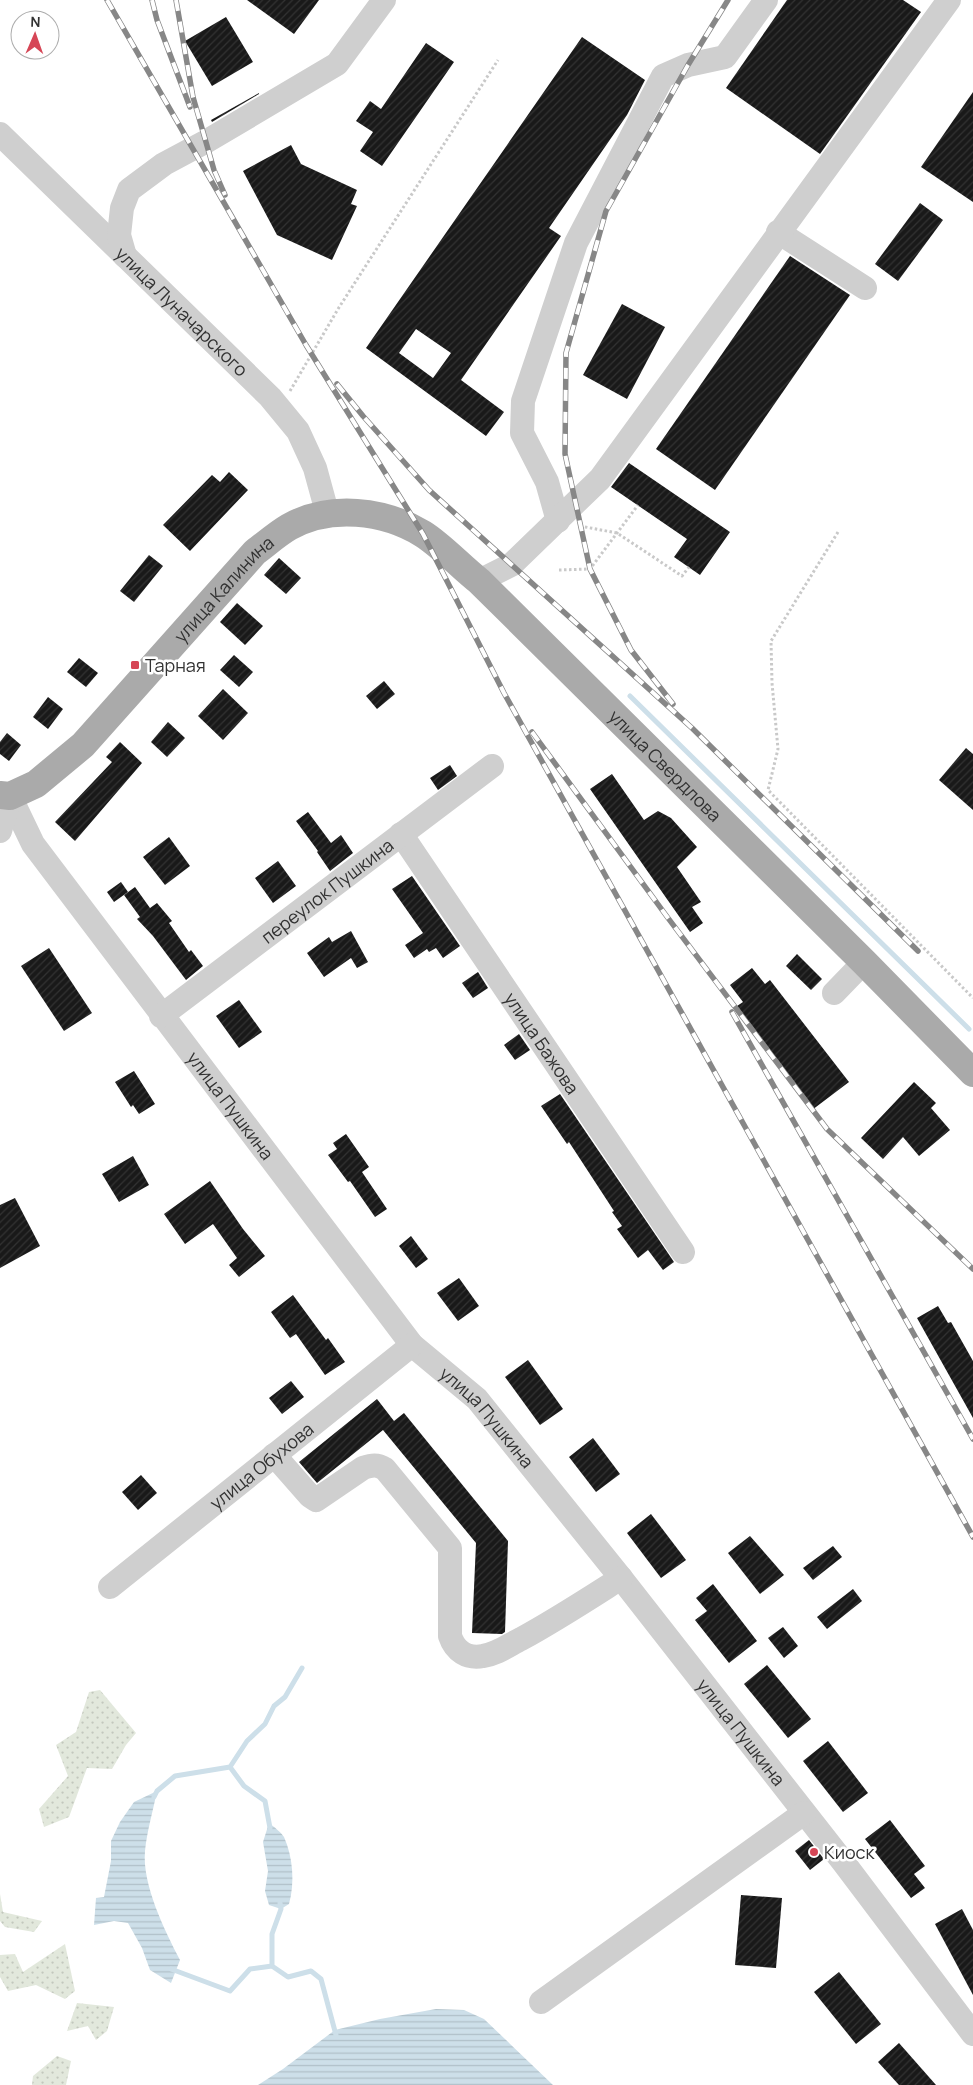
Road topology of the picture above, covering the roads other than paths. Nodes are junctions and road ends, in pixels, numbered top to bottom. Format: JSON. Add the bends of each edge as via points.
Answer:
{"nodes":[{"id":1,"x":384,"y":0,"type":"edge"},
{"id":2,"x":766,"y":0,"type":"edge"},
{"id":3,"x":949,"y":0,"type":"edge"},
{"id":4,"x":0,"y":134,"type":"edge"},
{"id":5,"x":778,"y":232,"type":"junction"},
{"id":6,"x":125,"y":256,"type":"junction"},
{"id":7,"x":865,"y":288,"type":"dead end"},
{"id":8,"x":327,"y":512,"type":"junction"},
{"id":9,"x":558,"y":521,"type":"junction"},
{"id":10,"x":479,"y":581,"type":"junction"},
{"id":11,"x":492,"y":766,"type":"dead end"},
{"id":12,"x":5,"y":796,"type":"edge"},
{"id":13,"x":0,"y":831,"type":"edge"},
{"id":14,"x":401,"y":834,"type":"junction"},
{"id":15,"x":864,"y":962,"type":"junction"},
{"id":16,"x":834,"y":993,"type":"dead end"},
{"id":17,"x":161,"y":1016,"type":"junction"},
{"id":18,"x":971,"y":1066,"type":"edge"},
{"id":19,"x":683,"y":1252,"type":"dead end"},
{"id":20,"x":412,"y":1344,"type":"junction"},
{"id":21,"x":274,"y":1455,"type":"junction"},
{"id":22,"x":620,"y":1578,"type":"junction"},
{"id":23,"x":110,"y":1587,"type":"dead end"},
{"id":24,"x":804,"y":1813,"type":"junction"},
{"id":25,"x":542,"y":2002,"type":"dead end"},
{"id":26,"x":973,"y":2034,"type":"edge"}],
"edges":[{"from":1,"to":6,"type":"street","via":[[337,64],[164,164],[129,190],[122,208],[119,235]]},
{"from":2,"to":9,"type":"street","via":[[725,57],[688,65],[662,76],[576,243],[523,401],[522,433],[547,482]]},
{"from":3,"to":5,"type":"street"},
{"from":4,"to":6,"type":"street","name":"улица Луначарского"},
{"from":5,"to":7,"type":"street"},
{"from":5,"to":9,"type":"street","via":[[600,479]]},
{"from":6,"to":8,"type":"street","name":"улица Луначарского","via":[[280,408],[298,431],[315,468]]},
{"from":8,"to":10,"type":"main road","name":"улица Свердлова","via":[[385,517],[424,534]]},
{"from":8,"to":12,"type":"main road","name":"улица Калинина","via":[[290,527],[255,552],[83,745],[36,784]]},
{"from":9,"to":10,"type":"street","via":[[511,565]]},
{"from":10,"to":15,"type":"main road","name":"улица Свердлова"},
{"from":11,"to":14,"type":"street","name":"переулок Пушкина"},
{"from":12,"to":13,"type":"street"},
{"from":12,"to":17,"type":"street","name":"улица Пушкина","via":[[33,844]]},
{"from":14,"to":17,"type":"street","name":"переулок Пушкина"},
{"from":14,"to":19,"type":"street","name":"улица Бажова"},
{"from":15,"to":16,"type":"street"},
{"from":15,"to":18,"type":"main road","name":"улица Свердлова"},
{"from":17,"to":20,"type":"street","name":"улица Пушкина"},
{"from":20,"to":21,"type":"street","name":"улица Обухова"},
{"from":20,"to":22,"type":"street","name":"улица Пушкина","via":[[477,1399]]},
{"from":21,"to":22,"type":"street","via":[[316,1500],[363,1468],[372,1465],[385,1469],[450,1548],[450,1636],[453,1645],[470,1656],[496,1653],[550,1624]]},
{"from":21,"to":23,"type":"street","name":"улица Обухова"},
{"from":22,"to":24,"type":"street","name":"улица Пушкина"},
{"from":24,"to":25,"type":"street"},
{"from":24,"to":26,"type":"street","name":"улица Пушкина"}]}
